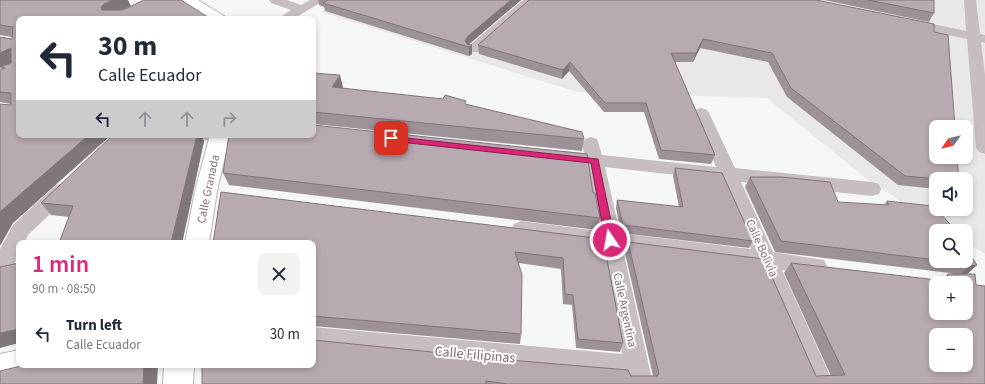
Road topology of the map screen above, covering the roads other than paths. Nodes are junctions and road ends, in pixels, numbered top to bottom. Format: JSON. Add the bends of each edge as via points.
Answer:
{"nodes":[{"id":1,"x":188,"y":0,"type":"edge"},
{"id":2,"x":275,"y":0,"type":"edge"},
{"id":3,"x":319,"y":0,"type":"edge"},
{"id":4,"x":530,"y":0,"type":"edge"},
{"id":5,"x":970,"y":0,"type":"edge"},
{"id":6,"x":302,"y":9,"type":"junction"},
{"id":7,"x":214,"y":16,"type":"edge"},
{"id":8,"x":289,"y":16,"type":"edge"},
{"id":9,"x":898,"y":20,"type":"edge"},
{"id":10,"x":979,"y":38,"type":"edge"},
{"id":11,"x":474,"y":49,"type":"dead end"},
{"id":12,"x":701,"y":113,"type":"dead end"},
{"id":13,"x":215,"y":138,"type":"edge"},
{"id":14,"x":985,"y":148,"type":"edge"},
{"id":15,"x":593,"y":152,"type":"junction"},
{"id":16,"x":548,"y":156,"type":"edge"},
{"id":17,"x":728,"y":174,"type":"junction"},
{"id":18,"x":77,"y":177,"type":"edge"},
{"id":19,"x":872,"y":189,"type":"dead end"},
{"id":20,"x":499,"y":226,"type":"edge"},
{"id":21,"x":7,"y":239,"type":"edge"},
{"id":22,"x":197,"y":240,"type":"edge"},
{"id":23,"x":610,"y":240,"type":"junction"},
{"id":24,"x":767,"y":260,"type":"junction"},
{"id":25,"x":836,"y":269,"type":"edge"},
{"id":26,"x":0,"y":271,"type":"edge"},
{"id":27,"x":316,"y":338,"type":"edge"},
{"id":28,"x":16,"y":365,"type":"edge"},
{"id":29,"x":0,"y":368,"type":"edge"},
{"id":30,"x":179,"y":368,"type":"edge"},
{"id":31,"x":638,"y":376,"type":"edge"},
{"id":32,"x":178,"y":384,"type":"edge"},
{"id":33,"x":821,"y":384,"type":"edge"}],
"edges":[{"from":1,"to":7,"type":"street"},
{"from":2,"to":6,"type":"street"},
{"from":3,"to":6,"type":"street"},
{"from":4,"to":11,"type":"street"},
{"from":5,"to":10,"type":"street"},
{"from":6,"to":8,"type":"street"},
{"from":9,"to":10,"type":"street"},
{"from":10,"to":14,"type":"street"},
{"from":12,"to":17,"type":"street","name":"Calle Bolivia"},
{"from":13,"to":22,"type":"street","name":"Calle Granada","via":[[213,192]]},
{"from":15,"to":16,"type":"street"},
{"from":15,"to":17,"type":"street"},
{"from":15,"to":23,"type":"street","name":"Calle Argentina"},
{"from":17,"to":19,"type":"street"},
{"from":17,"to":24,"type":"street","name":"Calle Bolivia"},
{"from":18,"to":21,"type":"street"},
{"from":20,"to":23,"type":"street"},
{"from":21,"to":26,"type":"street"},
{"from":23,"to":24,"type":"street"},
{"from":23,"to":31,"type":"street","name":"Calle Argentina"},
{"from":24,"to":25,"type":"street"},
{"from":24,"to":33,"type":"street","name":"Calle Bolivia"},
{"from":27,"to":31,"type":"street","name":"Calle Filipinas"},
{"from":28,"to":29,"type":"street"},
{"from":30,"to":32,"type":"street"}]}
